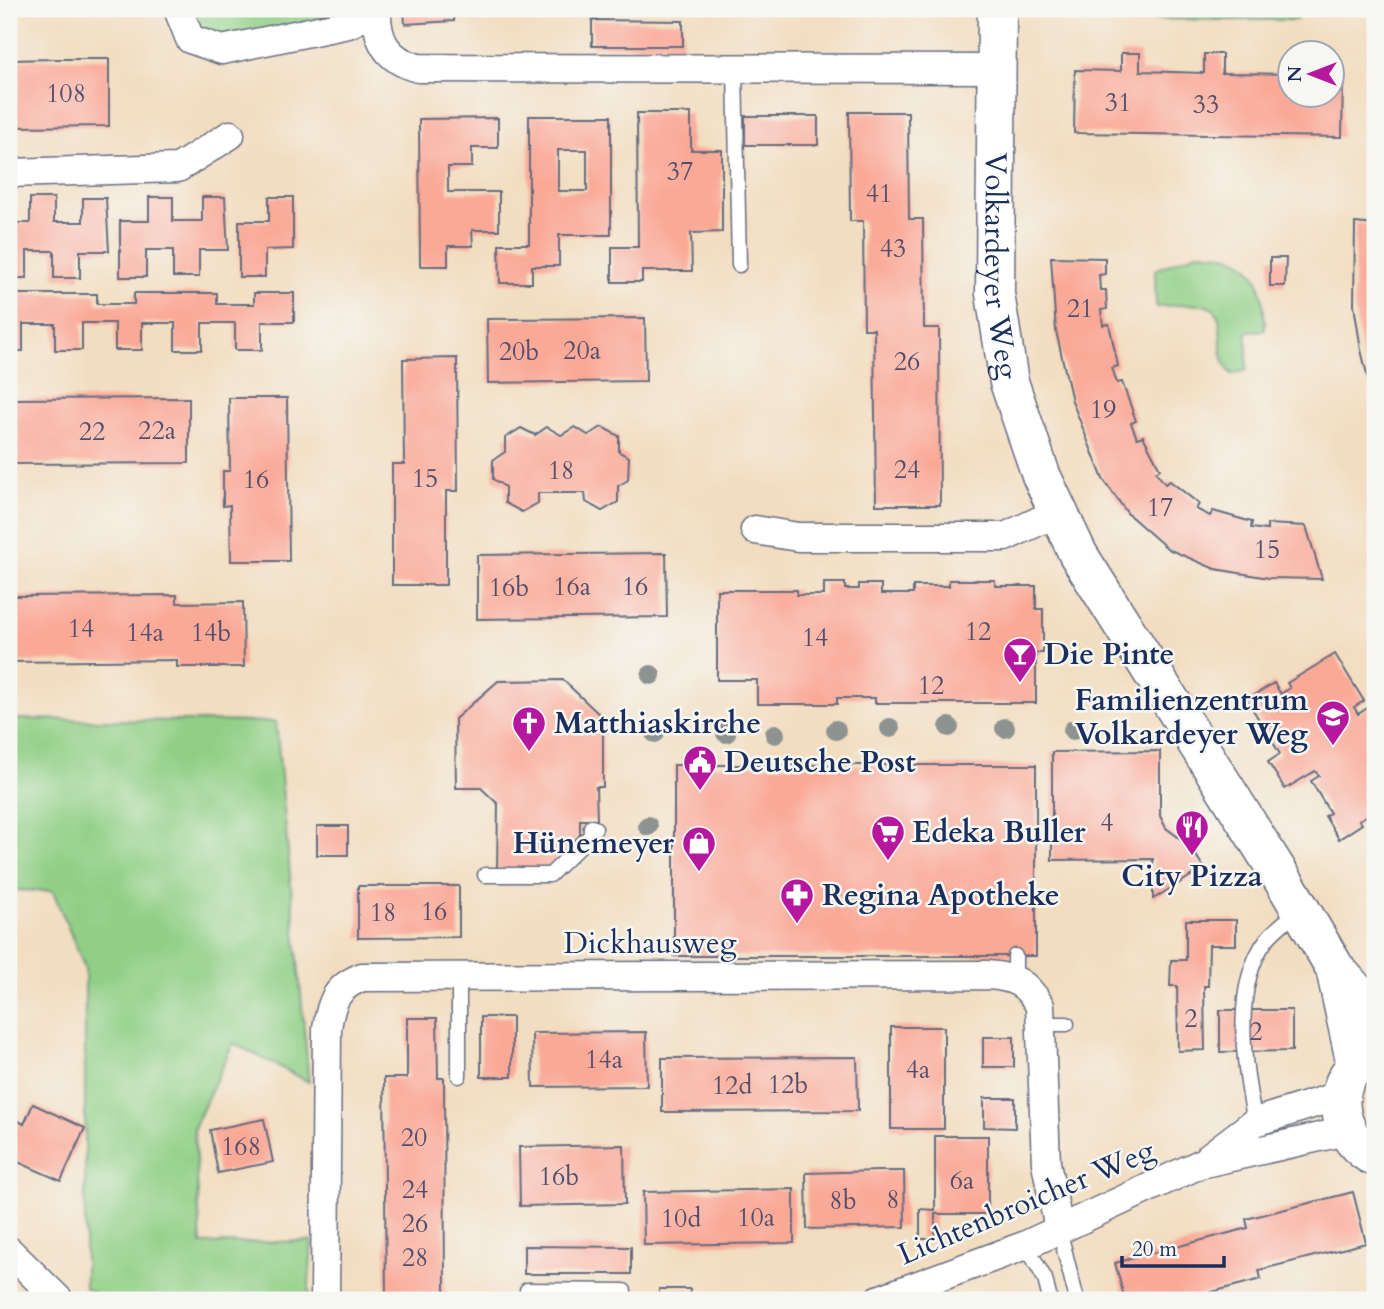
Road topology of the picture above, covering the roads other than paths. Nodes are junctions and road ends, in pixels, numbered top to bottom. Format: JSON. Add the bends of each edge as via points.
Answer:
{"nodes":[{"id":1,"x":178,"y":9,"type":"edge"},
{"id":2,"x":369,"y":9,"type":"edge"},
{"id":3,"x":377,"y":9,"type":"edge"},
{"id":4,"x":997,"y":9,"type":"edge"},
{"id":5,"x":735,"y":68,"type":"junction"},
{"id":6,"x":996,"y":69,"type":"junction"},
{"id":7,"x":230,"y":135,"type":"dead end"},
{"id":8,"x":9,"y":173,"type":"edge"},
{"id":9,"x":738,"y":265,"type":"dead end"},
{"id":10,"x":1058,"y":512,"type":"junction"},
{"id":11,"x":755,"y":530,"type":"dead end"},
{"id":12,"x":595,"y":828,"type":"dead end"},
{"id":13,"x":485,"y":875,"type":"dead end"},
{"id":14,"x":1300,"y":909,"type":"junction"},
{"id":15,"x":1335,"y":968,"type":"junction"},
{"id":16,"x":459,"y":976,"type":"junction"},
{"id":17,"x":1375,"y":1013,"type":"edge"},
{"id":18,"x":459,"y":1076,"type":"dead end"},
{"id":19,"x":1354,"y":1086,"type":"edge"},
{"id":20,"x":1255,"y":1122,"type":"junction"},
{"id":21,"x":1375,"y":1157,"type":"edge"},
{"id":22,"x":1200,"y":1164,"type":"junction"},
{"id":23,"x":1059,"y":1229,"type":"junction"},
{"id":24,"x":1026,"y":1245,"type":"junction"},
{"id":25,"x":9,"y":1251,"type":"edge"},
{"id":26,"x":527,"y":1290,"type":"dead end"},
{"id":27,"x":59,"y":1300,"type":"edge"},
{"id":28,"x":326,"y":1300,"type":"edge"},
{"id":29,"x":623,"y":1300,"type":"edge"},
{"id":30,"x":878,"y":1300,"type":"edge"},
{"id":31,"x":1050,"y":1300,"type":"edge"},
{"id":32,"x":1077,"y":1300,"type":"edge"}],
"edges":[{"from":1,"to":2,"type":"street","via":[[190,39],[222,50],[348,24]]},
{"from":3,"to":5,"type":"street","via":[[379,38],[390,55],[418,68]]},
{"from":4,"to":6,"type":"street","name":"Volkardeyer Weg"},
{"from":5,"to":6,"type":"street"},
{"from":5,"to":9,"type":"lane"},
{"from":6,"to":10,"type":"street","name":"Volkardeyer Weg","via":[[995,294],[1009,382]]},
{"from":7,"to":8,"type":"street","via":[[178,168]]},
{"from":10,"to":11,"type":"street","via":[[1005,537],[798,537]]},
{"from":10,"to":14,"type":"street","name":"Volkardeyer Weg","via":[[1077,554]]},
{"from":12,"to":13,"type":"lane","via":[[591,827],[591,835],[550,875]]},
{"from":14,"to":15,"type":"street","name":"Volkardeyer Weg"},
{"from":14,"to":20,"type":"lane","via":[[1266,940],[1246,985],[1244,1072]]},
{"from":15,"to":17,"type":"street","name":"Volkardeyer Weg"},
{"from":15,"to":19,"type":"street","name":"Volkardeyer Weg"},
{"from":16,"to":18,"type":"lane"},
{"from":16,"to":23,"type":"street","name":"Dickhausweg","via":[[1015,967],[1054,1024],[1046,1163]]},
{"from":16,"to":28,"type":"street","name":"Dickhausweg","via":[[362,977],[339,991],[331,1004],[327,1028]]},
{"from":19,"to":20,"type":"street","name":"Lichtenbroicher Weg"},
{"from":19,"to":21,"type":"street","via":[[1363,1152]]},
{"from":19,"to":22,"type":"street","name":"Lichtenbroicher Weg"},
{"from":20,"to":22,"type":"street","name":"Lichtenbroicher Weg"},
{"from":22,"to":23,"type":"street","name":"Lichtenbroicher Weg"},
{"from":23,"to":24,"type":"street","name":"Lichtenbroicher Weg"},
{"from":23,"to":32,"type":"lane"},
{"from":24,"to":30,"type":"street","name":"Lichtenbroicher Weg"},
{"from":24,"to":31,"type":"lane","via":[[1045,1279]]},
{"from":25,"to":27,"type":"street"},
{"from":26,"to":29,"type":"lane","via":[[624,1291]]}]}
